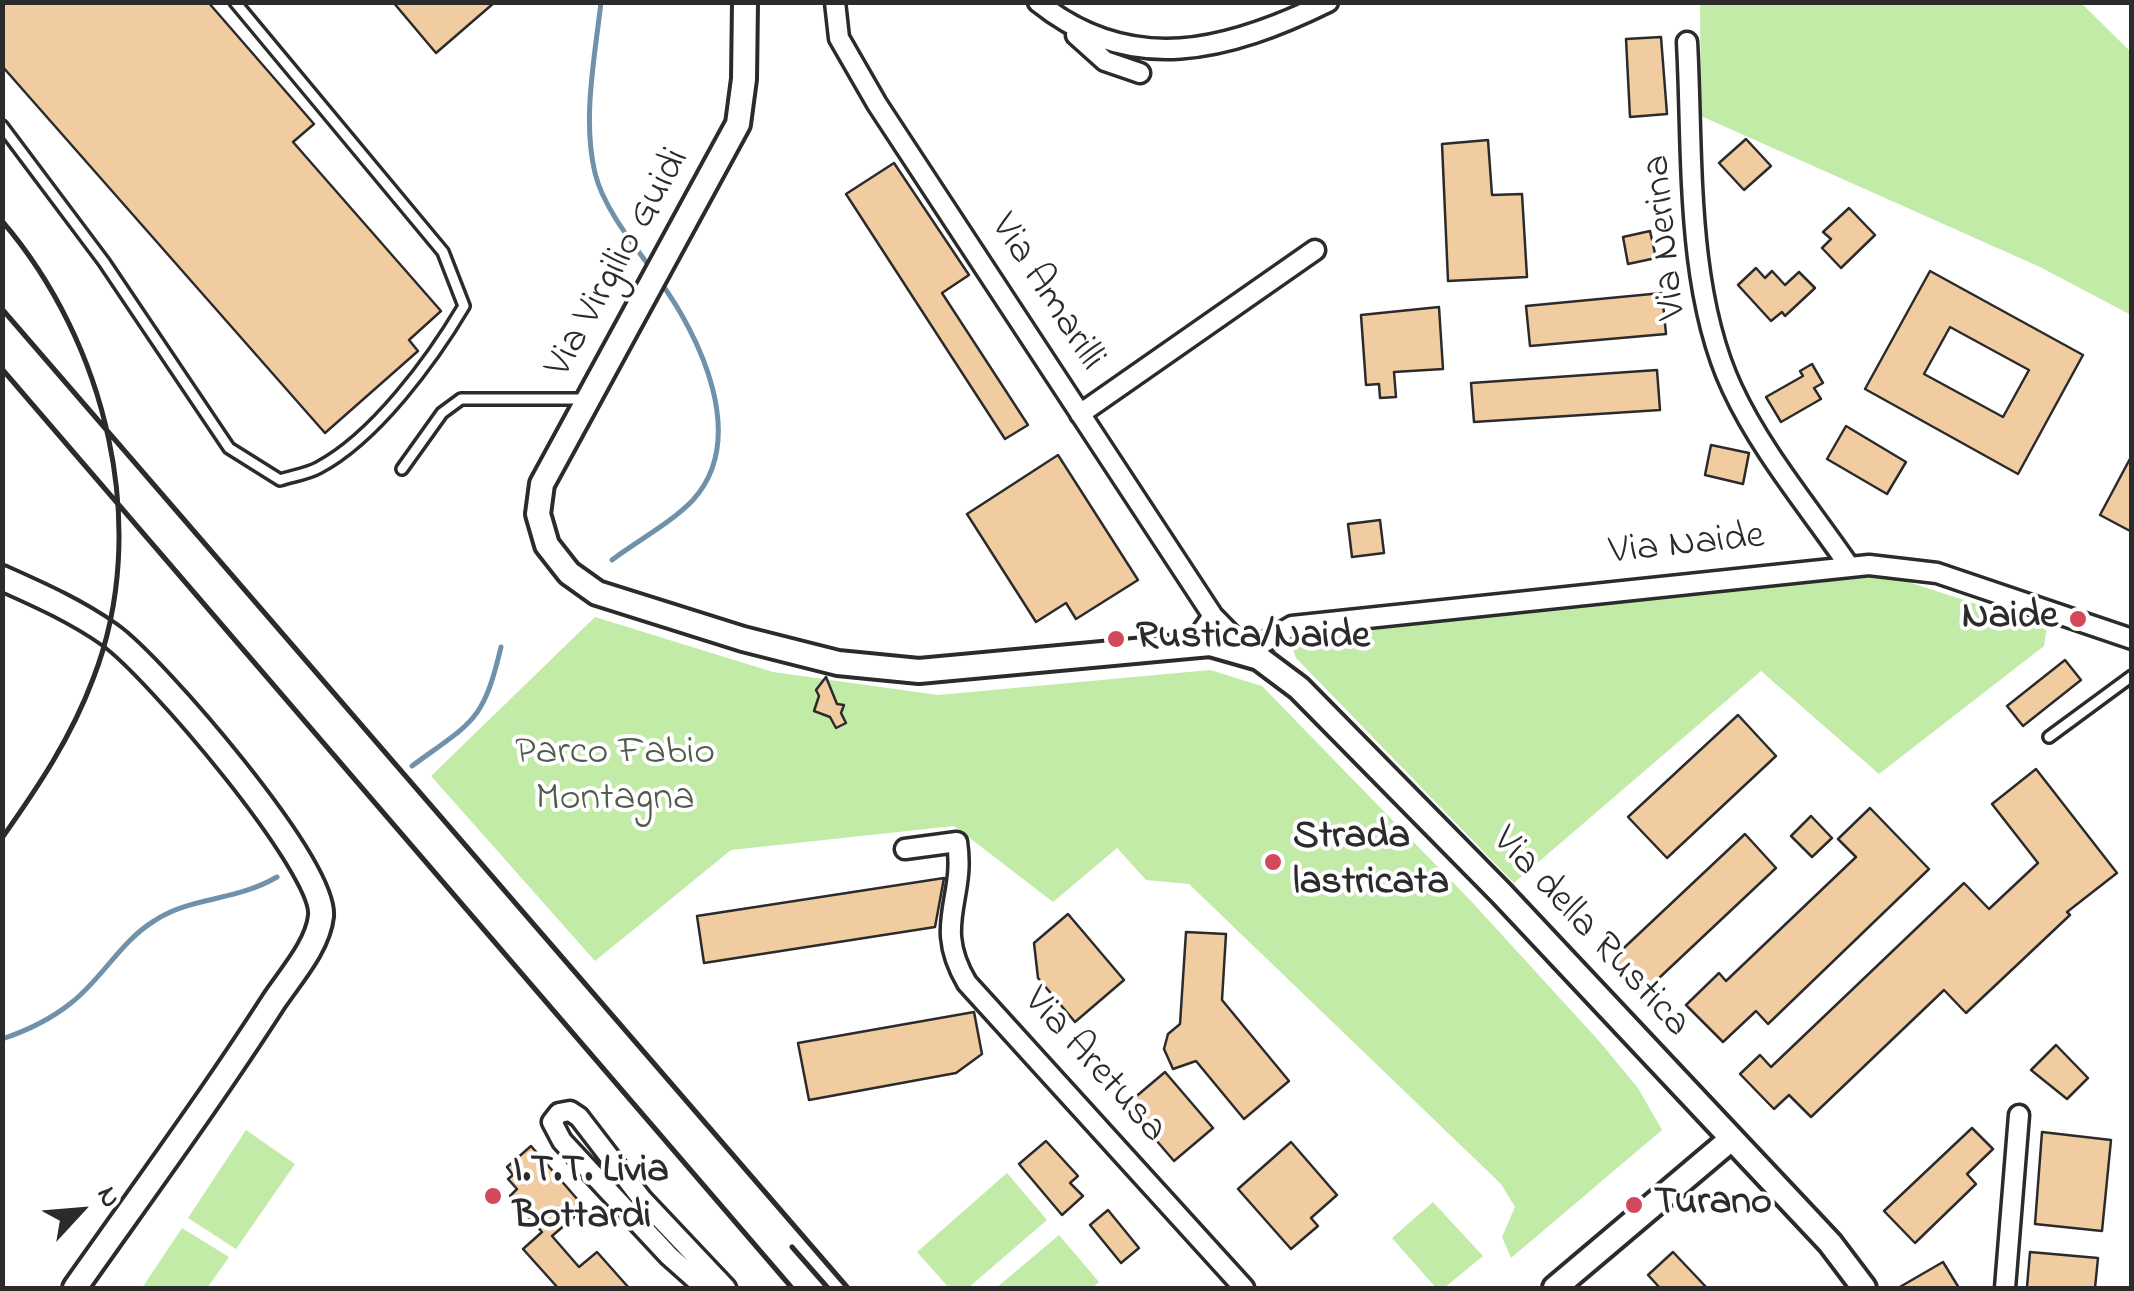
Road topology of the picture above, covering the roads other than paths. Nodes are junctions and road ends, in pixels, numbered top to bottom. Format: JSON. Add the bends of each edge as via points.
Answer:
{"nodes":[{"id":1,"x":235,"y":2,"type":"edge"},
{"id":2,"x":836,"y":2,"type":"edge"},
{"id":3,"x":1038,"y":2,"type":"edge"},
{"id":4,"x":1328,"y":2,"type":"edge"},
{"id":5,"x":745,"y":3,"type":"edge"},
{"id":6,"x":1063,"y":16,"type":"edge"},
{"id":7,"x":1687,"y":42,"type":"dead end"},
{"id":8,"x":1140,"y":73,"type":"dead end"},
{"id":9,"x":2,"y":126,"type":"edge"},
{"id":10,"x":1315,"y":250,"type":"dead end"},
{"id":11,"x":586,"y":399,"type":"junction"},
{"id":12,"x":1080,"y":414,"type":"junction"},
{"id":13,"x":402,"y":469,"type":"dead end"},
{"id":14,"x":552,"y":552,"type":"joint"},
{"id":15,"x":1849,"y":566,"type":"junction"},
{"id":16,"x":2,"y":578,"type":"edge"},
{"id":17,"x":1214,"y":616,"type":"junction"},
{"id":18,"x":2132,"y":639,"type":"edge"},
{"id":19,"x":1192,"y":645,"type":"junction"},
{"id":20,"x":1248,"y":652,"type":"junction"},
{"id":21,"x":2132,"y":676,"type":"edge"},
{"id":22,"x":2050,"y":737,"type":"dead end"},
{"id":23,"x":904,"y":849,"type":"dead end"},
{"id":24,"x":2020,"y":1115,"type":"dead end"},
{"id":25,"x":1730,"y":1140,"type":"junction"},
{"id":26,"x":1860,"y":1286,"type":"edge"},
{"id":27,"x":75,"y":1288,"type":"edge"},
{"id":28,"x":705,"y":1288,"type":"edge"},
{"id":29,"x":726,"y":1288,"type":"edge"},
{"id":30,"x":1244,"y":1288,"type":"edge"},
{"id":31,"x":1555,"y":1288,"type":"edge"},
{"id":32,"x":2005,"y":1288,"type":"edge"}],
"edges":[{"from":1,"to":9,"type":"lane","via":[[444,252],[464,306],[434,356],[377,420],[318,468],[280,480],[229,448],[104,262]]},
{"from":2,"to":12,"type":"street","name":"Via Amarilli","via":[[836,28],[850,62]]},
{"from":3,"to":6,"type":"street"},
{"from":4,"to":6,"type":"street","via":[[1221,43],[1180,48],[1121,48]]},
{"from":5,"to":11,"type":"street","name":"Via Virgilio Guidi","via":[[741,113],[676,244]]},
{"from":6,"to":8,"type":"street","via":[[1105,61]]},
{"from":7,"to":15,"type":"street","name":"Via Nerina","via":[[1702,281],[1717,349],[1747,415]]},
{"from":10,"to":12,"type":"street"},
{"from":11,"to":13,"type":"lane","via":[[461,399],[442,413]]},
{"from":11,"to":14,"type":"street","name":"Via Virgilio Guidi","via":[[539,496],[539,520]]},
{"from":12,"to":17,"type":"street","name":"Via Amarilli"},
{"from":14,"to":19,"type":"street","name":"Via della Rustica","via":[[597,593],[838,663],[920,671]]},
{"from":15,"to":18,"type":"street","name":"Via Naide","via":[[1937,573]]},
{"from":15,"to":20,"type":"street","name":"Via Naide","via":[[1292,626]]},
{"from":16,"to":27,"type":"street","via":[[70,609],[162,682],[295,848],[316,883],[322,915],[234,1064]]},
{"from":17,"to":19,"type":"street"},
{"from":17,"to":20,"type":"street","name":"Via Amarilli"},
{"from":19,"to":20,"type":"street","name":"Via della Rustica"},
{"from":20,"to":25,"type":"street","name":"Via della Rustica","via":[[1298,688],[1501,893]]},
{"from":21,"to":22,"type":"lane"},
{"from":23,"to":30,"type":"street","name":"Via Aretusa","via":[[957,842],[961,871],[948,930],[968,982]]},
{"from":24,"to":32,"type":"street"},
{"from":25,"to":26,"type":"street","name":"Via della Rustica","via":[[1830,1243]]},
{"from":25,"to":31,"type":"street"},
{"from":28,"to":29,"type":"street","via":[[562,1141],[552,1122],[558,1113],[579,1118],[642,1199]]}]}
